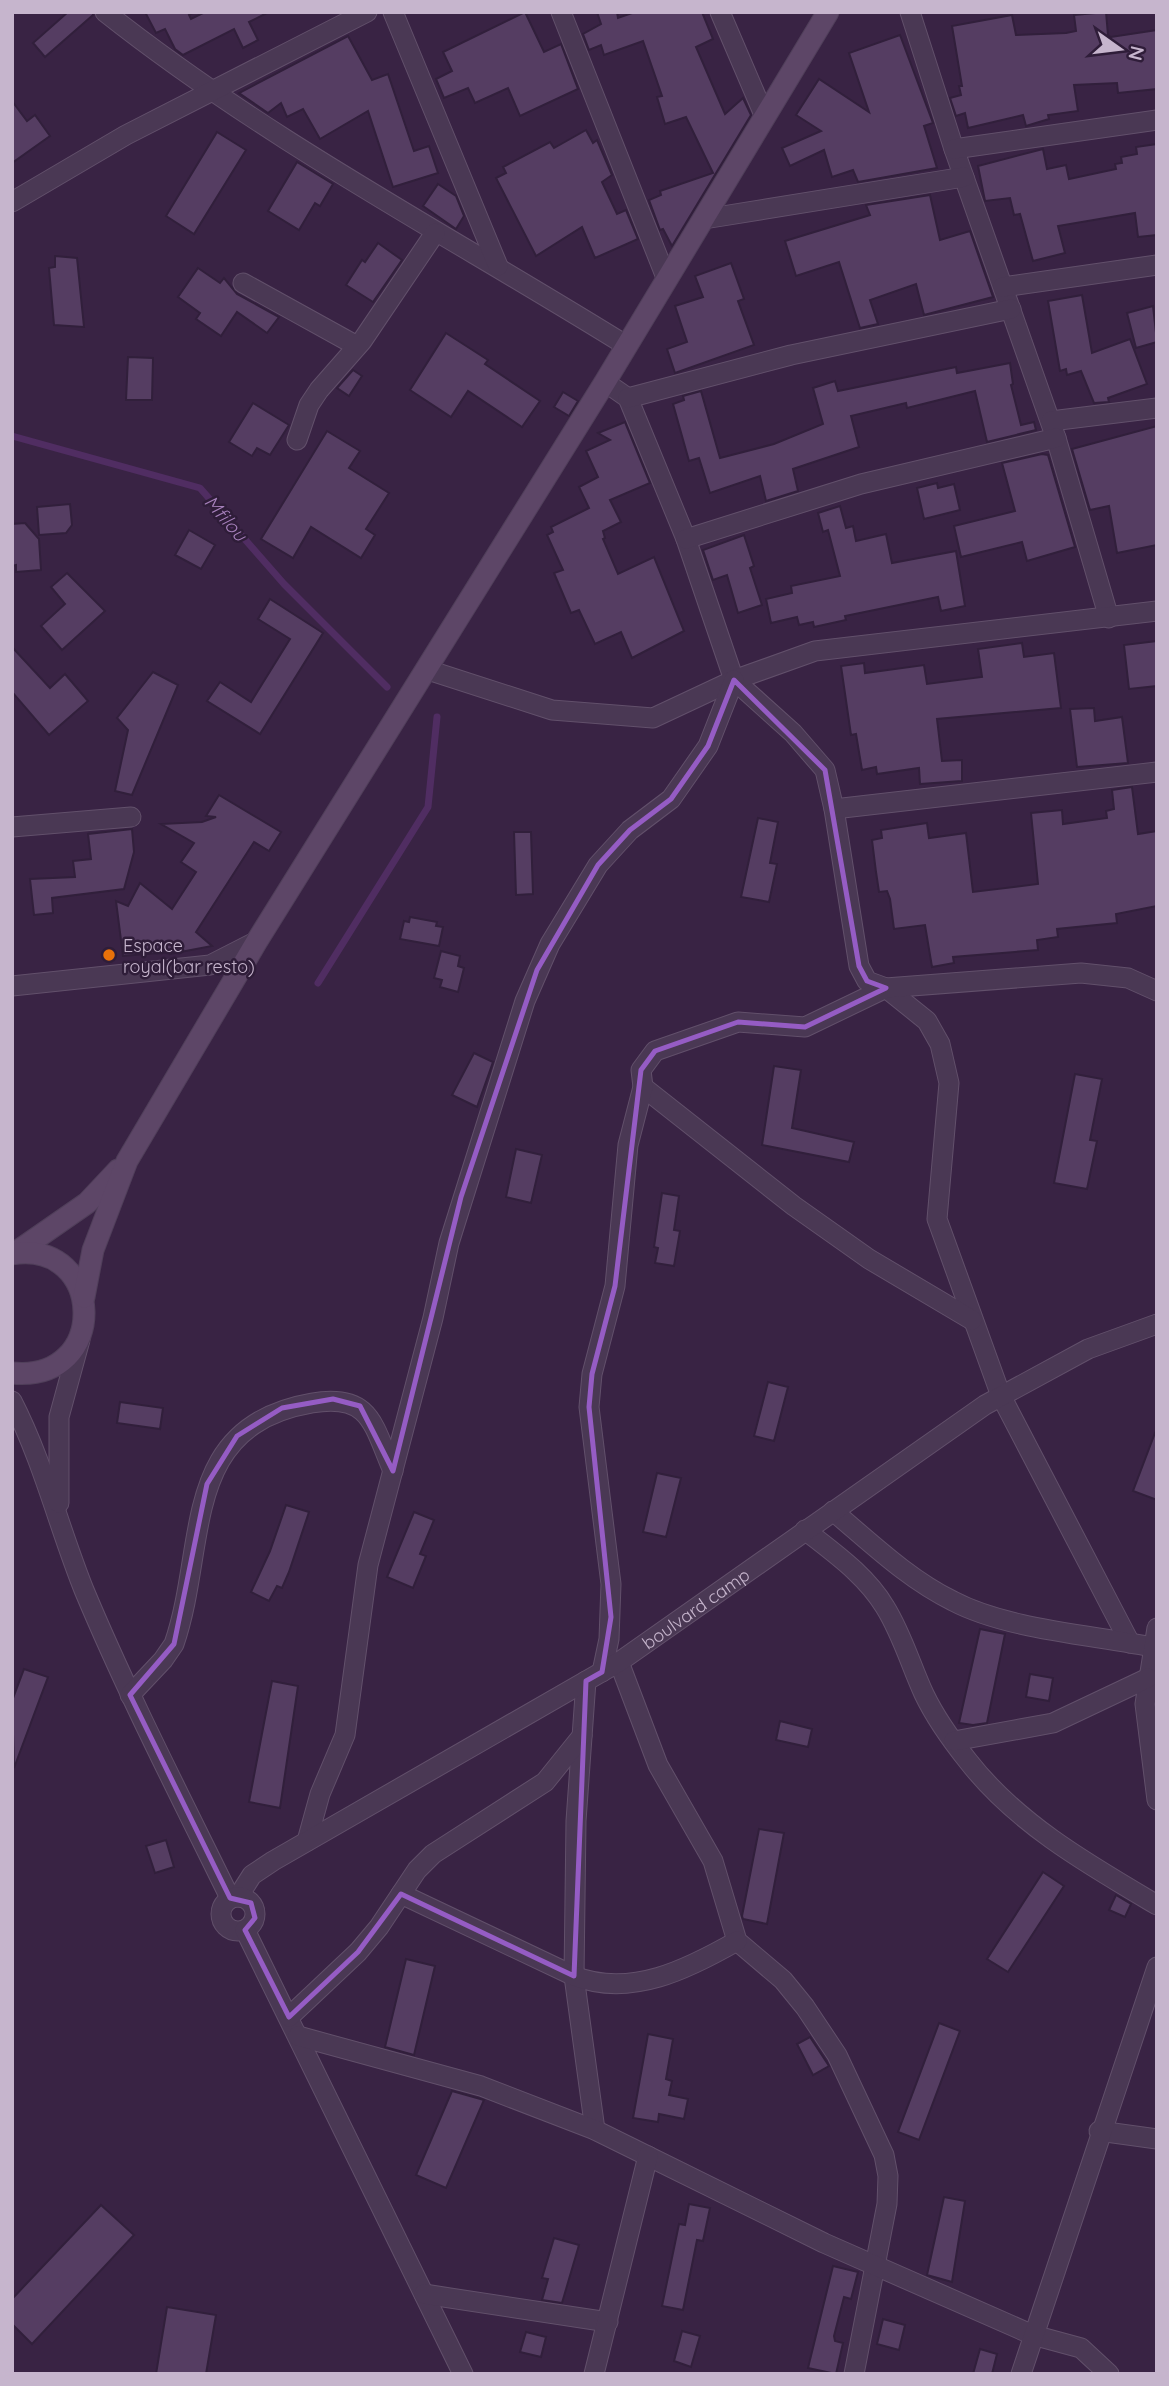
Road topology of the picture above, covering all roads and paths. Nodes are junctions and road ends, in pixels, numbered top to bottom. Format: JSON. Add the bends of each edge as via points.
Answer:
{"nodes":[{"id":1,"x":105,"y":12,"type":"edge"},
{"id":2,"x":367,"y":12,"type":"edge"},
{"id":3,"x":393,"y":12,"type":"edge"},
{"id":4,"x":561,"y":12,"type":"edge"},
{"id":5,"x":720,"y":12,"type":"edge"},
{"id":6,"x":828,"y":12,"type":"edge"},
{"id":7,"x":910,"y":12,"type":"edge"},
{"id":8,"x":213,"y":92,"type":"junction"},
{"id":9,"x":765,"y":117,"type":"junction"},
{"id":10,"x":1157,"y":120,"type":"edge"},
{"id":11,"x":954,"y":149,"type":"junction"},
{"id":12,"x":964,"y":177,"type":"junction"},
{"id":13,"x":12,"y":202,"type":"edge"},
{"id":14,"x":704,"y":219,"type":"junction"},
{"id":15,"x":435,"y":233,"type":"junction"},
{"id":16,"x":1157,"y":265,"type":"edge"},
{"id":17,"x":498,"y":266,"type":"junction"},
{"id":18,"x":667,"y":280,"type":"junction"},
{"id":19,"x":243,"y":283,"type":"dead end"},
{"id":20,"x":1003,"y":287,"type":"junction"},
{"id":21,"x":1011,"y":309,"type":"junction"},
{"id":22,"x":357,"y":346,"type":"junction"},
{"id":23,"x":627,"y":346,"type":"junction"},
{"id":24,"x":606,"y":382,"type":"junction"},
{"id":25,"x":628,"y":398,"type":"junction"},
{"id":26,"x":1157,"y":408,"type":"edge"},
{"id":27,"x":1053,"y":430,"type":"junction"},
{"id":28,"x":297,"y":440,"type":"dead end"},
{"id":29,"x":686,"y":539,"type":"junction"},
{"id":30,"x":1157,"y":611,"type":"edge"},
{"id":31,"x":1109,"y":618,"type":"junction"},
{"id":32,"x":428,"y":670,"type":"junction"},
{"id":33,"x":734,"y":680,"type":"junction"},
{"id":34,"x":1157,"y":772,"type":"edge"},
{"id":35,"x":835,"y":809,"type":"junction"},
{"id":36,"x":131,"y":817,"type":"dead end"},
{"id":37,"x":12,"y":827,"type":"edge"},
{"id":38,"x":257,"y":941,"type":"junction"},
{"id":39,"x":12,"y":986,"type":"edge"},
{"id":40,"x":886,"y":988,"type":"junction"},
{"id":41,"x":1157,"y":991,"type":"edge"},
{"id":42,"x":643,"y":1087,"type":"junction"},
{"id":43,"x":127,"y":1161,"type":"junction"},
{"id":44,"x":13,"y":1253,"type":"edge"},
{"id":45,"x":84,"y":1297,"type":"junction"},
{"id":46,"x":972,"y":1320,"type":"junction"},
{"id":47,"x":1157,"y":1324,"type":"edge"},
{"id":48,"x":80,"y":1338,"type":"junction"},
{"id":49,"x":12,"y":1373,"type":"edge"},
{"id":50,"x":1001,"y":1396,"type":"junction"},
{"id":51,"x":12,"y":1401,"type":"edge"},
{"id":52,"x":393,"y":1471,"type":"junction"},
{"id":53,"x":832,"y":1511,"type":"junction"},
{"id":54,"x":59,"y":1522,"type":"junction"},
{"id":55,"x":805,"y":1530,"type":"junction"},
{"id":56,"x":1157,"y":1628,"type":"edge"},
{"id":57,"x":1130,"y":1643,"type":"junction"},
{"id":58,"x":1154,"y":1648,"type":"edge"},
{"id":59,"x":619,"y":1662,"type":"junction"},
{"id":60,"x":594,"y":1677,"type":"junction"},
{"id":61,"x":1148,"y":1678,"type":"junction"},
{"id":62,"x":130,"y":1695,"type":"junction"},
{"id":63,"x":582,"y":1735,"type":"junction"},
{"id":64,"x":954,"y":1741,"type":"junction"},
{"id":65,"x":1157,"y":1800,"type":"edge"},
{"id":66,"x":307,"y":1841,"type":"junction"},
{"id":67,"x":401,"y":1894,"type":"junction"},
{"id":68,"x":234,"y":1898,"type":"junction"},
{"id":69,"x":1157,"y":1905,"type":"edge"},
{"id":70,"x":245,"y":1930,"type":"junction"},
{"id":71,"x":737,"y":1941,"type":"junction"},
{"id":72,"x":1157,"y":1967,"type":"edge"},
{"id":73,"x":574,"y":1976,"type":"junction"},
{"id":74,"x":289,"y":2017,"type":"junction"},
{"id":75,"x":298,"y":2036,"type":"junction"},
{"id":76,"x":595,"y":2130,"type":"junction"},
{"id":77,"x":1099,"y":2132,"type":"junction"},
{"id":78,"x":1157,"y":2139,"type":"edge"},
{"id":79,"x":648,"y":2156,"type":"junction"},
{"id":80,"x":874,"y":2265,"type":"junction"},
{"id":81,"x":424,"y":2294,"type":"junction"},
{"id":82,"x":608,"y":2322,"type":"junction"},
{"id":83,"x":1033,"y":2335,"type":"junction"},
{"id":84,"x":463,"y":2374,"type":"edge"},
{"id":85,"x":594,"y":2374,"type":"edge"},
{"id":86,"x":854,"y":2374,"type":"edge"},
{"id":87,"x":1021,"y":2374,"type":"edge"},
{"id":88,"x":1110,"y":2374,"type":"edge"}],
"edges":[{"from":1,"to":8,"type":"street"},
{"from":2,"to":8,"type":"street"},
{"from":3,"to":17,"type":"street"},
{"from":4,"to":18,"type":"street"},
{"from":5,"to":9,"type":"street"},
{"from":6,"to":9,"type":"main road"},
{"from":7,"to":11,"type":"street"},
{"from":8,"to":13,"type":"street","via":[[125,135]]},
{"from":8,"to":15,"type":"street"},
{"from":9,"to":14,"type":"main road"},
{"from":10,"to":11,"type":"street"},
{"from":11,"to":12,"type":"street"},
{"from":12,"to":14,"type":"street"},
{"from":12,"to":20,"type":"street"},
{"from":14,"to":18,"type":"main road"},
{"from":15,"to":17,"type":"street"},
{"from":15,"to":22,"type":"street"},
{"from":16,"to":20,"type":"street"},
{"from":17,"to":23,"type":"street"},
{"from":18,"to":23,"type":"main road"},
{"from":19,"to":22,"type":"street"},
{"from":20,"to":21,"type":"street"},
{"from":21,"to":25,"type":"street","via":[[791,355]]},
{"from":21,"to":27,"type":"street"},
{"from":22,"to":28,"type":"street","via":[[309,405]]},
{"from":23,"to":24,"type":"main road"},
{"from":24,"to":25,"type":"street"},
{"from":24,"to":32,"type":"main road"},
{"from":25,"to":29,"type":"street"},
{"from":26,"to":27,"type":"street"},
{"from":27,"to":29,"type":"street"},
{"from":27,"to":31,"type":"street"},
{"from":29,"to":33,"type":"street"},
{"from":30,"to":31,"type":"street"},
{"from":31,"to":33,"type":"street","via":[[815,651]]},
{"from":32,"to":33,"type":"street","via":[[552,710],[653,719]]},
{"from":32,"to":38,"type":"main road"},
{"from":33,"to":35,"type":"street","via":[[793,733],[825,770]]},
{"from":33,"to":52,"type":"street","via":[[708,746],[679,789],[629,830],[598,865],[537,970],[461,1197]]},
{"from":34,"to":35,"type":"street"},
{"from":35,"to":40,"type":"street","via":[[859,965],[867,981]]},
{"from":36,"to":37,"type":"street"},
{"from":38,"to":39,"type":"street","via":[[210,965]]},
{"from":38,"to":43,"type":"main road"},
{"from":40,"to":41,"type":"street","via":[[1081,973],[1128,978]]},
{"from":40,"to":42,"type":"street","via":[[805,1027],[738,1022],[655,1051],[641,1070]]},
{"from":40,"to":46,"type":"street","via":[[927,1021],[940,1044],[949,1083],[937,1219]]},
{"from":42,"to":46,"type":"street","via":[[794,1206],[869,1259]]},
{"from":42,"to":60,"type":"street","via":[[628,1145],[615,1286],[592,1374],[589,1406],[611,1584],[609,1639]]},
{"from":43,"to":44,"type":"main road","via":[[86,1203]]},
{"from":43,"to":45,"type":"main road","via":[[93,1250]]},
{"from":44,"to":45,"type":"main road","via":[[50,1257],[65,1267]]},
{"from":45,"to":48,"type":"main road","via":[[86,1318]]},
{"from":46,"to":50,"type":"street"},
{"from":47,"to":50,"type":"street","name":"boulvard camp","via":[[1088,1349]]},
{"from":48,"to":49,"type":"main road","via":[[69,1356],[53,1368],[33,1374]]},
{"from":48,"to":54,"type":"street","via":[[59,1417]]},
{"from":50,"to":53,"type":"street","name":"boulvard camp"},
{"from":50,"to":57,"type":"street"},
{"from":51,"to":54,"type":"street","via":[[35,1450]]},
{"from":52,"to":62,"type":"street","via":[[370,1416],[348,1401],[333,1399],[282,1408],[237,1436],[207,1484],[174,1644]]},
{"from":52,"to":66,"type":"street","via":[[365,1584],[345,1735],[320,1794]]},
{"from":53,"to":55,"type":"street","name":"boulvard camp"},
{"from":53,"to":57,"type":"street","via":[[906,1573],[952,1601],[977,1612]]},
{"from":54,"to":62,"type":"street"},
{"from":55,"to":59,"type":"street","name":"boulvard camp"},
{"from":55,"to":64,"type":"street","via":[[845,1562],[885,1606],[925,1697]]},
{"from":56,"to":58,"type":"street"},
{"from":57,"to":58,"type":"street"},
{"from":58,"to":61,"type":"street"},
{"from":59,"to":60,"type":"street","name":"boulvard camp"},
{"from":59,"to":71,"type":"street","via":[[658,1765],[713,1861]]},
{"from":60,"to":63,"type":"street"},
{"from":60,"to":66,"type":"street","name":"boulvard camp"},
{"from":61,"to":64,"type":"street","via":[[1053,1723]]},
{"from":61,"to":65,"type":"street","via":[[1145,1704]]},
{"from":62,"to":68,"type":"street"},
{"from":63,"to":67,"type":"street","via":[[545,1782],[433,1854]]},
{"from":63,"to":73,"type":"street"},
{"from":64,"to":69,"type":"street","via":[[1019,1815]]},
{"from":66,"to":68,"type":"street","name":"boulvard camp","via":[[251,1875]]},
{"from":67,"to":73,"type":"street"},
{"from":67,"to":74,"type":"street","via":[[358,1952]]},
{"from":68,"to":70,"type":"street","via":[[251,1903],[255,1910]]},
{"from":68,"to":70,"type":"street","via":[[221,1910],[224,1925]]},
{"from":70,"to":74,"type":"street"},
{"from":71,"to":73,"type":"street","via":[[667,1975],[620,1984]]},
{"from":71,"to":80,"type":"street","via":[[783,1980],[805,2007],[837,2055],[884,2155],[887,2204]]},
{"from":72,"to":77,"type":"street"},
{"from":73,"to":76,"type":"street"},
{"from":74,"to":75,"type":"street"},
{"from":75,"to":76,"type":"street","via":[[481,2086]]},
{"from":75,"to":81,"type":"street"},
{"from":76,"to":79,"type":"street"},
{"from":77,"to":78,"type":"street"},
{"from":77,"to":83,"type":"street"},
{"from":79,"to":80,"type":"street"},
{"from":79,"to":82,"type":"street"},
{"from":80,"to":83,"type":"street"},
{"from":80,"to":86,"type":"street"},
{"from":81,"to":82,"type":"street"},
{"from":81,"to":84,"type":"street"},
{"from":82,"to":85,"type":"street"},
{"from":83,"to":87,"type":"street"},
{"from":83,"to":88,"type":"street","via":[[1081,2348]]}]}
